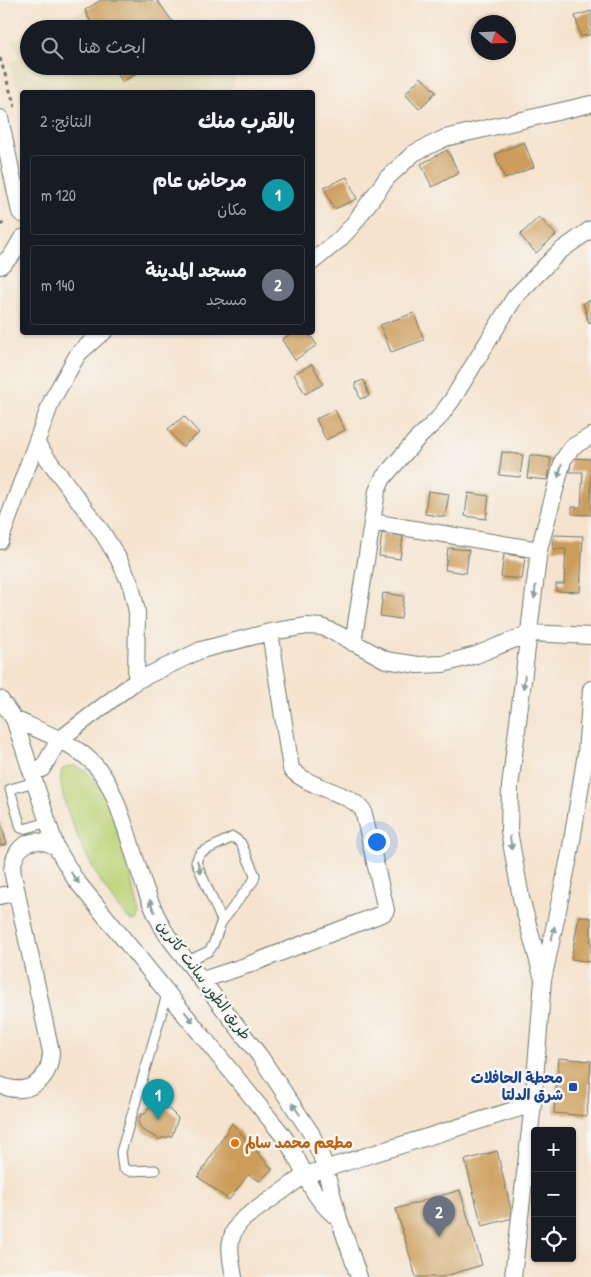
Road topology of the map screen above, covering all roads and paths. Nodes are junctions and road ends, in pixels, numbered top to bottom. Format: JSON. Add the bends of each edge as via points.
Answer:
{"nodes":[{"id":1,"x":0,"y":58,"type":"edge"},
{"id":2,"x":591,"y":104,"type":"edge"},
{"id":3,"x":17,"y":114,"type":"dead end"},
{"id":4,"x":0,"y":118,"type":"edge"},
{"id":5,"x":20,"y":212,"type":"edge"},
{"id":6,"x":591,"y":229,"type":"edge"},
{"id":7,"x":20,"y":241,"type":"edge"},
{"id":8,"x":315,"y":260,"type":"edge"},
{"id":9,"x":0,"y":266,"type":"edge"},
{"id":10,"x":100,"y":335,"type":"edge"},
{"id":11,"x":591,"y":436,"type":"edge"},
{"id":12,"x":36,"y":443,"type":"junction"},
{"id":13,"x":372,"y":522,"type":"junction"},
{"id":14,"x":0,"y":541,"type":"edge"},
{"id":15,"x":539,"y":550,"type":"junction"},
{"id":16,"x":270,"y":632,"type":"junction"},
{"id":17,"x":530,"y":634,"type":"junction"},
{"id":18,"x":591,"y":636,"type":"edge"},
{"id":19,"x":353,"y":643,"type":"junction"},
{"id":20,"x":136,"y":681,"type":"junction"},
{"id":21,"x":591,"y":689,"type":"edge"},
{"id":22,"x":0,"y":700,"type":"edge"},
{"id":23,"x":14,"y":718,"type":"junction"},
{"id":24,"x":59,"y":740,"type":"junction"},
{"id":25,"x":81,"y":752,"type":"junction"},
{"id":26,"x":38,"y":775,"type":"junction"},
{"id":27,"x":48,"y":822,"type":"junction"},
{"id":28,"x":56,"y":847,"type":"junction"},
{"id":29,"x":17,"y":892,"type":"junction"},
{"id":30,"x":0,"y":896,"type":"edge"},
{"id":31,"x":222,"y":921,"type":"junction"},
{"id":32,"x":187,"y":961,"type":"junction"},
{"id":33,"x":202,"y":980,"type":"junction"},
{"id":34,"x":543,"y":980,"type":"junction"},
{"id":35,"x":168,"y":991,"type":"junction"},
{"id":36,"x":0,"y":1085,"type":"edge"},
{"id":37,"x":532,"y":1104,"type":"junction"},
{"id":38,"x":326,"y":1169,"type":"junction"},
{"id":39,"x":155,"y":1170,"type":"dead end"},
{"id":40,"x":305,"y":1175,"type":"junction"},
{"id":41,"x":339,"y":1219,"type":"junction"},
{"id":42,"x":234,"y":1277,"type":"edge"},
{"id":43,"x":359,"y":1277,"type":"edge"},
{"id":44,"x":513,"y":1277,"type":"edge"}],
"edges":[{"from":1,"to":3,"type":"path"},
{"from":2,"to":8,"type":"street","via":[[445,138],[414,153],[387,178],[339,240]]},
{"from":4,"to":5,"type":"street"},
{"from":6,"to":13,"type":"street","via":[[558,252],[515,297],[452,400],[383,478],[377,491]]},
{"from":7,"to":9,"type":"street"},
{"from":10,"to":12,"type":"street","via":[[78,354],[52,400]]},
{"from":11,"to":15,"type":"street","one_way":true,"via":[[572,446],[563,460]]},
{"from":12,"to":14,"type":"street"},
{"from":12,"to":20,"type":"street","via":[[102,532],[131,585],[137,612]]},
{"from":13,"to":15,"type":"street"},
{"from":13,"to":19,"type":"street"},
{"from":15,"to":17,"type":"street","one_way":true},
{"from":16,"to":19,"type":"street","via":[[322,627]]},
{"from":16,"to":20,"type":"street","via":[[201,650]]},
{"from":16,"to":33,"type":"street","via":[[292,768],[298,776],[363,810],[386,910],[376,917]]},
{"from":17,"to":18,"type":"street"},
{"from":17,"to":19,"type":"street","via":[[443,664],[418,665],[386,660]]},
{"from":17,"to":34,"type":"street","one_way":true,"via":[[510,787],[509,831],[521,898]]},
{"from":20,"to":24,"type":"street"},
{"from":34,"to":21,"type":"street","one_way":true,"via":[[573,836],[586,753]]},
{"from":22,"to":23,"type":"street","name":"طريق الطور, سانت كاترين"},
{"from":23,"to":24,"type":"street","name":"طريق الطور, سانت كاترين"},
{"from":23,"to":26,"type":"street","name":"طريق الطور, سانت كاترين"},
{"from":24,"to":25,"type":"street","name":"طريق الطور, سانت كاترين"},
{"from":24,"to":26,"type":"street"},
{"from":25,"to":26,"type":"street","via":[[53,760]]},
{"from":32,"to":25,"type":"street","name":"طريق الطور, سانت كاترين","one_way":true,"via":[[153,910],[109,785]]},
{"from":26,"to":27,"type":"street","name":"طريق الطور, سانت كاترين"},
{"from":26,"to":27,"type":"lane","via":[[10,789],[21,828]]},
{"from":27,"to":28,"type":"street","name":"طريق الطور, سانت كاترين"},
{"from":28,"to":29,"type":"street","via":[[36,841],[18,850],[12,870]]},
{"from":28,"to":35,"type":"street","name":"طريق الطور, سانت كاترين","one_way":true,"via":[[75,879]]},
{"from":29,"to":30,"type":"street"},
{"from":29,"to":36,"type":"street","via":[[51,1062],[44,1076],[32,1086],[16,1089]]},
{"from":31,"to":31,"type":"lane","one_way":true,"via":[[255,878],[241,843],[233,838],[202,852],[196,862]]},
{"from":31,"to":32,"type":"lane","via":[[209,951]]},
{"from":32,"to":33,"type":"street","name":"طريق الطور, سانت كاترين"},
{"from":38,"to":33,"type":"street","name":"طريق الطور, سانت كاترين","one_way":true,"via":[[305,1121],[260,1055]]},
{"from":34,"to":37,"type":"street"},
{"from":35,"to":39,"type":"lane","via":[[121,1152],[123,1168]]},
{"from":35,"to":40,"type":"street","name":"طريق الطور, سانت كاترين","one_way":true,"via":[[286,1139]]},
{"from":37,"to":38,"type":"street"},
{"from":37,"to":44,"type":"street"},
{"from":38,"to":40,"type":"street"},
{"from":38,"to":41,"type":"street","name":"طريق الطور, سانت كاترين"},
{"from":40,"to":41,"type":"street","name":"طريق الطور, سانت كاترين","via":[[316,1197]]},
{"from":40,"to":42,"type":"street","via":[[238,1225],[229,1250]]},
{"from":41,"to":43,"type":"street","name":"طريق الطور, سانت كاترين"}]}
